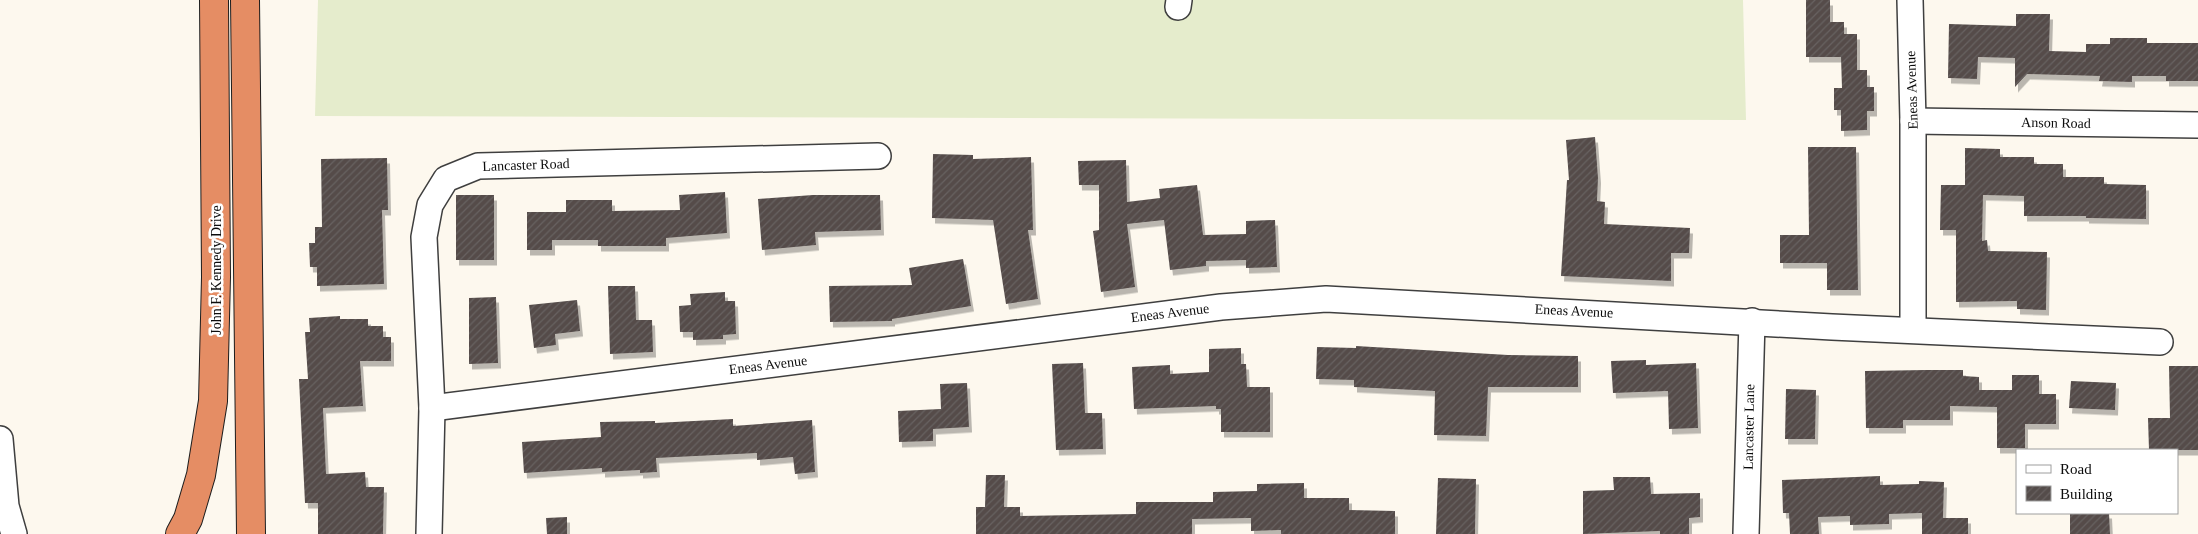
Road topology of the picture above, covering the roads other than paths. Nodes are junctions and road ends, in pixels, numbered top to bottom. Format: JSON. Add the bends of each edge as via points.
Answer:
{"nodes":[{"id":1,"x":214,"y":0,"type":"edge"},
{"id":2,"x":245,"y":0,"type":"edge"},
{"id":3,"x":1910,"y":0,"type":"edge"},
{"id":4,"x":1913,"y":121,"type":"junction"},
{"id":5,"x":2198,"y":125,"type":"edge"},
{"id":6,"x":878,"y":156,"type":"dead end"},
{"id":7,"x":1752,"y":321,"type":"junction"},
{"id":8,"x":1913,"y":330,"type":"junction"},
{"id":9,"x":2160,"y":342,"type":"dead end"},
{"id":10,"x":432,"y":408,"type":"junction"},
{"id":11,"x":0,"y":440,"type":"edge"},
{"id":12,"x":14,"y":534,"type":"edge"},
{"id":13,"x":180,"y":534,"type":"edge"},
{"id":14,"x":251,"y":534,"type":"edge"},
{"id":15,"x":429,"y":534,"type":"edge"},
{"id":16,"x":1746,"y":534,"type":"edge"}],
"edges":[{"from":1,"to":13,"type":"highway","name":"John F. Kennedy Drive","via":[[216,277],[213,401],[202,475]]},
{"from":2,"to":14,"type":"highway"},
{"from":3,"to":4,"type":"street","name":"Eneas Avenue"},
{"from":4,"to":5,"type":"street","name":"Anson Road"},
{"from":4,"to":8,"type":"street","name":"Eneas Avenue"},
{"from":6,"to":10,"type":"street","name":"Lancaster Road","via":[[478,166],[446,179],[430,205],[424,237]]},
{"from":7,"to":8,"type":"street","name":"Eneas Avenue"},
{"from":7,"to":10,"type":"street","name":"Eneas Avenue","via":[[1326,299],[1221,307]]},
{"from":7,"to":16,"type":"street","name":"Lancaster Lane"},
{"from":8,"to":9,"type":"street","name":"Eneas Avenue"},
{"from":10,"to":15,"type":"street","name":"Lancaster Road"},
{"from":11,"to":12,"type":"street","via":[[6,506]]}]}
